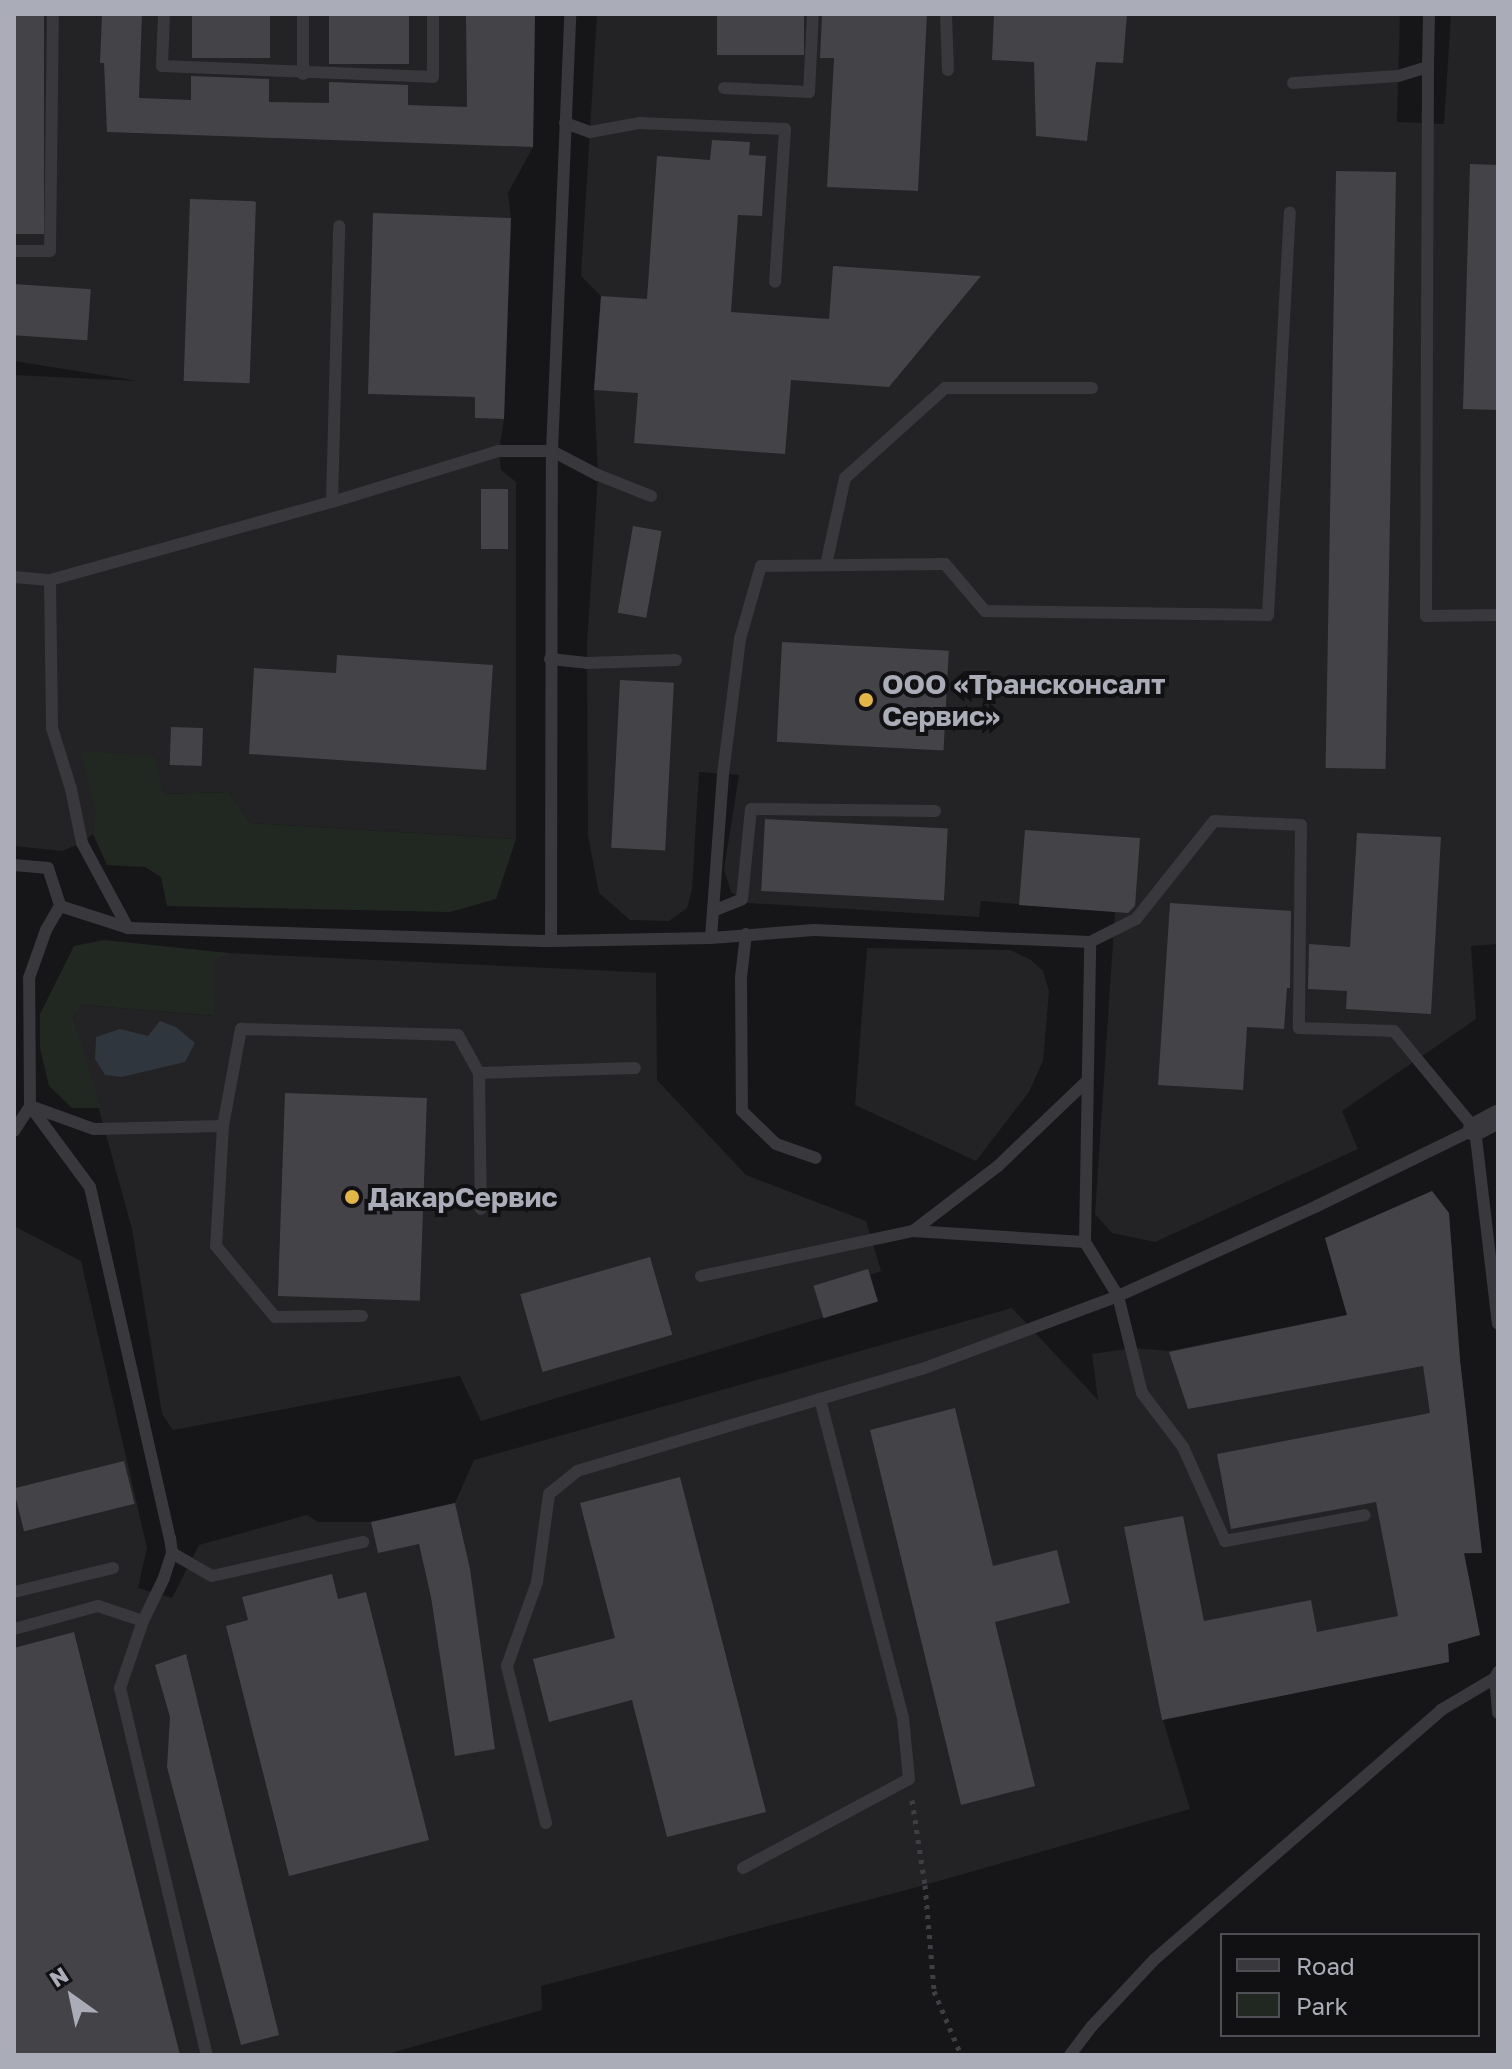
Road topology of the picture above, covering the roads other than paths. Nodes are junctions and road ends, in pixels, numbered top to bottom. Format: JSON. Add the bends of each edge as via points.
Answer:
{"nodes":[{"id":1,"x":53,"y":14,"type":"edge"},
{"id":2,"x":164,"y":14,"type":"edge"},
{"id":3,"x":303,"y":14,"type":"edge"},
{"id":4,"x":433,"y":14,"type":"edge"},
{"id":5,"x":570,"y":14,"type":"edge"},
{"id":6,"x":813,"y":14,"type":"edge"},
{"id":7,"x":946,"y":14,"type":"edge"},
{"id":8,"x":1429,"y":14,"type":"edge"},
{"id":9,"x":1428,"y":67,"type":"junction"},
{"id":10,"x":948,"y":70,"type":"dead end"},
{"id":11,"x":303,"y":74,"type":"junction"},
{"id":12,"x":1293,"y":83,"type":"dead end"},
{"id":13,"x":724,"y":88,"type":"dead end"},
{"id":14,"x":565,"y":123,"type":"junction"},
{"id":15,"x":1290,"y":213,"type":"dead end"},
{"id":16,"x":339,"y":226,"type":"dead end"},
{"id":17,"x":14,"y":251,"type":"edge"},
{"id":18,"x":775,"y":282,"type":"dead end"},
{"id":19,"x":1092,"y":388,"type":"dead end"},
{"id":20,"x":552,"y":451,"type":"junction"},
{"id":21,"x":651,"y":496,"type":"dead end"},
{"id":22,"x":332,"y":502,"type":"junction"},
{"id":23,"x":826,"y":565,"type":"junction"},
{"id":24,"x":14,"y":577,"type":"edge"},
{"id":25,"x":50,"y":580,"type":"junction"},
{"id":26,"x":1498,"y":615,"type":"edge"},
{"id":27,"x":550,"y":659,"type":"junction"},
{"id":28,"x":676,"y":660,"type":"dead end"},
{"id":29,"x":935,"y":811,"type":"dead end"},
{"id":30,"x":14,"y":865,"type":"edge"},
{"id":31,"x":60,"y":906,"type":"junction"},
{"id":32,"x":713,"y":911,"type":"junction"},
{"id":33,"x":128,"y":928,"type":"junction"},
{"id":34,"x":746,"y":934,"type":"junction"},
{"id":35,"x":711,"y":938,"type":"junction"},
{"id":36,"x":551,"y":941,"type":"junction"},
{"id":37,"x":1090,"y":942,"type":"junction"},
{"id":38,"x":635,"y":1068,"type":"dead end"},
{"id":39,"x":479,"y":1073,"type":"junction"},
{"id":40,"x":1087,"y":1081,"type":"junction"},
{"id":41,"x":30,"y":1106,"type":"junction"},
{"id":42,"x":1498,"y":1117,"type":"edge"},
{"id":43,"x":223,"y":1126,"type":"junction"},
{"id":44,"x":1475,"y":1129,"type":"junction"},
{"id":45,"x":14,"y":1131,"type":"edge"},
{"id":46,"x":816,"y":1158,"type":"dead end"},
{"id":47,"x":481,"y":1209,"type":"dead end"},
{"id":48,"x":913,"y":1231,"type":"junction"},
{"id":49,"x":1085,"y":1242,"type":"junction"},
{"id":50,"x":701,"y":1276,"type":"dead end"},
{"id":51,"x":1118,"y":1296,"type":"junction"},
{"id":52,"x":362,"y":1316,"type":"dead end"},
{"id":53,"x":1498,"y":1324,"type":"edge"},
{"id":54,"x":820,"y":1399,"type":"junction"},
{"id":55,"x":1365,"y":1515,"type":"dead end"},
{"id":56,"x":363,"y":1542,"type":"dead end"},
{"id":57,"x":172,"y":1553,"type":"junction"},
{"id":58,"x":113,"y":1568,"type":"dead end"},
{"id":59,"x":14,"y":1592,"type":"edge"},
{"id":60,"x":143,"y":1621,"type":"junction"},
{"id":61,"x":14,"y":1629,"type":"edge"},
{"id":62,"x":1496,"y":1675,"type":"edge"},
{"id":63,"x":1498,"y":1713,"type":"edge"},
{"id":64,"x":546,"y":1823,"type":"dead end"},
{"id":65,"x":743,"y":1868,"type":"dead end"},
{"id":66,"x":207,"y":2055,"type":"edge"},
{"id":67,"x":1070,"y":2055,"type":"edge"}],
"edges":[{"from":1,"to":17,"type":"lane","via":[[50,251]]},
{"from":2,"to":11,"type":"lane","via":[[162,66]]},
{"from":3,"to":11,"type":"lane"},
{"from":4,"to":11,"type":"lane","via":[[433,77]]},
{"from":5,"to":14,"type":"lane"},
{"from":6,"to":13,"type":"lane","via":[[809,92]]},
{"from":7,"to":10,"type":"lane"},
{"from":8,"to":9,"type":"lane"},
{"from":9,"to":12,"type":"lane","via":[[1398,76]]},
{"from":9,"to":26,"type":"lane","via":[[1426,616]]},
{"from":14,"to":18,"type":"lane","via":[[590,132],[640,123],[785,129]]},
{"from":14,"to":20,"type":"lane"},
{"from":15,"to":23,"type":"lane","via":[[1268,615],[985,611],[945,564]]},
{"from":16,"to":22,"type":"lane"},
{"from":19,"to":23,"type":"lane","via":[[945,388],[845,478]]},
{"from":20,"to":21,"type":"lane"},
{"from":20,"to":22,"type":"lane","via":[[499,451]]},
{"from":20,"to":27,"type":"lane"},
{"from":22,"to":25,"type":"lane"},
{"from":23,"to":32,"type":"lane","via":[[761,566],[740,639]]},
{"from":24,"to":25,"type":"lane"},
{"from":25,"to":33,"type":"lane","via":[[52,728],[82,843]]},
{"from":27,"to":28,"type":"lane"},
{"from":27,"to":36,"type":"lane"},
{"from":29,"to":32,"type":"lane","via":[[751,809],[742,899]]},
{"from":30,"to":31,"type":"lane","via":[[48,868]]},
{"from":31,"to":33,"type":"lane"},
{"from":31,"to":41,"type":"lane","via":[[29,978]]},
{"from":32,"to":35,"type":"lane"},
{"from":33,"to":36,"type":"lane"},
{"from":34,"to":35,"type":"lane"},
{"from":34,"to":37,"type":"lane","via":[[814,930]]},
{"from":34,"to":46,"type":"lane","via":[[741,977],[742,1111],[776,1144]]},
{"from":35,"to":36,"type":"lane"},
{"from":37,"to":40,"type":"lane"},
{"from":37,"to":44,"type":"lane","via":[[1136,919],[1214,821],[1301,825],[1299,1028],[1394,1031]]},
{"from":38,"to":39,"type":"lane"},
{"from":39,"to":43,"type":"lane","via":[[458,1035],[241,1029]]},
{"from":39,"to":47,"type":"lane"},
{"from":40,"to":48,"type":"lane","via":[[998,1166]]},
{"from":40,"to":49,"type":"lane"},
{"from":41,"to":43,"type":"lane","via":[[94,1129]]},
{"from":41,"to":45,"type":"lane"},
{"from":41,"to":57,"type":"lane","via":[[90,1187]]},
{"from":42,"to":44,"type":"street"},
{"from":43,"to":52,"type":"lane","via":[[216,1246],[275,1317]]},
{"from":44,"to":51,"type":"lane"},
{"from":44,"to":53,"type":"lane"},
{"from":48,"to":49,"type":"lane"},
{"from":48,"to":50,"type":"lane"},
{"from":49,"to":51,"type":"lane"},
{"from":51,"to":54,"type":"lane","via":[[922,1369]]},
{"from":51,"to":55,"type":"lane","via":[[1142,1393],[1183,1447],[1225,1541]]},
{"from":54,"to":64,"type":"lane","via":[[577,1471],[549,1494],[537,1582],[507,1666]]},
{"from":54,"to":65,"type":"lane","via":[[903,1718],[909,1779]]},
{"from":56,"to":57,"type":"lane","via":[[212,1576]]},
{"from":57,"to":60,"type":"lane"},
{"from":58,"to":59,"type":"lane"},
{"from":60,"to":61,"type":"lane","via":[[98,1606]]},
{"from":60,"to":66,"type":"lane","via":[[120,1688]]},
{"from":62,"to":63,"type":"lane"},
{"from":62,"to":67,"type":"lane","via":[[1441,1710],[1155,1959]]}]}
